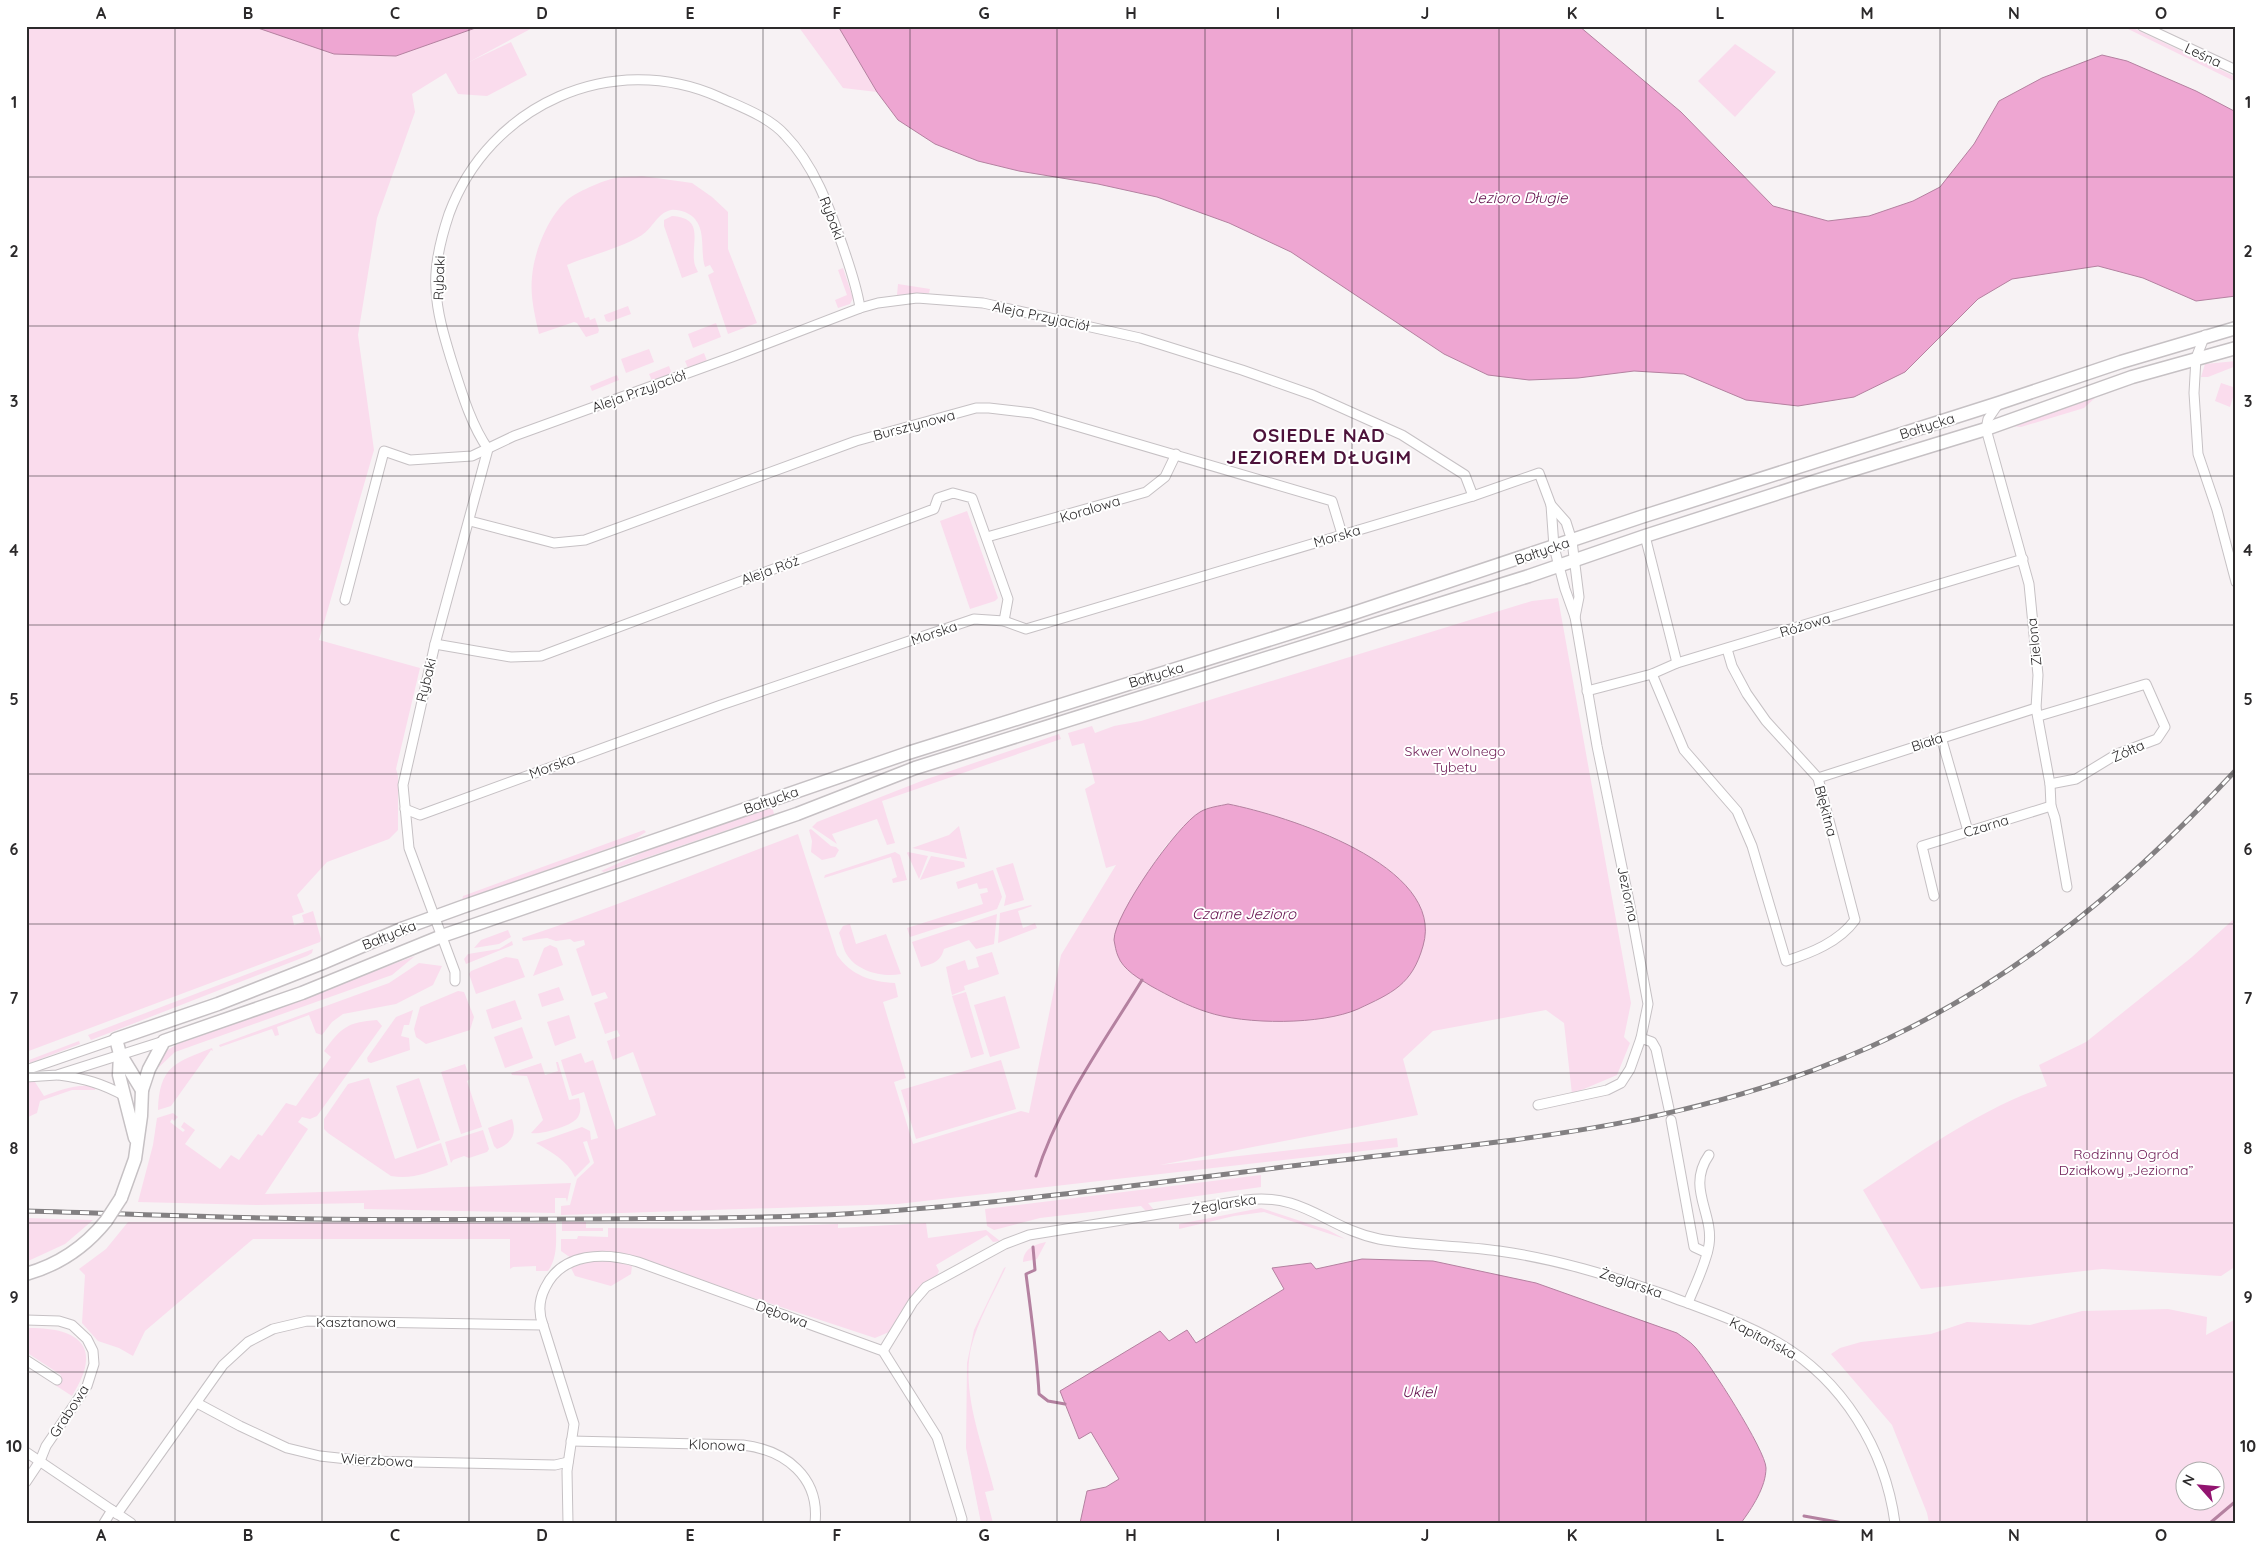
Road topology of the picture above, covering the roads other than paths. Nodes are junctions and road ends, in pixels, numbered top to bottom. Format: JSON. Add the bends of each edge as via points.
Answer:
{"nodes":[{"id":1,"x":2142,"y":26,"type":"edge"},
{"id":2,"x":2236,"y":70,"type":"edge"},
{"id":3,"x":860,"y":308,"type":"junction"},
{"id":4,"x":2236,"y":328,"type":"edge"},
{"id":5,"x":2205,"y":335,"type":"junction"},
{"id":6,"x":2236,"y":348,"type":"edge"},
{"id":7,"x":2196,"y":358,"type":"junction"},
{"id":8,"x":1999,"y":403,"type":"junction"},
{"id":9,"x":1986,"y":429,"type":"junction"},
{"id":10,"x":488,"y":449,"type":"junction"},
{"id":11,"x":1176,"y":454,"type":"junction"},
{"id":12,"x":1473,"y":496,"type":"junction"},
{"id":13,"x":1551,"y":504,"type":"junction"},
{"id":14,"x":470,"y":521,"type":"junction"},
{"id":15,"x":1342,"y":534,"type":"junction"},
{"id":16,"x":1645,"y":536,"type":"junction"},
{"id":17,"x":987,"y":537,"type":"junction"},
{"id":18,"x":1572,"y":540,"type":"junction"},
{"id":19,"x":1554,"y":547,"type":"junction"},
{"id":20,"x":2023,"y":558,"type":"junction"},
{"id":21,"x":1576,"y":560,"type":"junction"},
{"id":22,"x":1558,"y":566,"type":"junction"},
{"id":23,"x":2236,"y":582,"type":"edge"},
{"id":24,"x":345,"y":600,"type":"dead end"},
{"id":25,"x":1575,"y":617,"type":"junction"},
{"id":26,"x":1004,"y":621,"type":"junction"},
{"id":27,"x":435,"y":644,"type":"junction"},
{"id":28,"x":1727,"y":649,"type":"junction"},
{"id":29,"x":1677,"y":663,"type":"junction"},
{"id":30,"x":1652,"y":674,"type":"junction"},
{"id":31,"x":1587,"y":691,"type":"junction"},
{"id":32,"x":2038,"y":712,"type":"junction"},
{"id":33,"x":1941,"y":737,"type":"junction"},
{"id":34,"x":1818,"y":778,"type":"junction"},
{"id":35,"x":2050,"y":784,"type":"junction"},
{"id":36,"x":2051,"y":806,"type":"junction"},
{"id":37,"x":405,"y":809,"type":"junction"},
{"id":38,"x":1968,"y":831,"type":"junction"},
{"id":39,"x":2067,"y":887,"type":"dead end"},
{"id":40,"x":1934,"y":896,"type":"dead end"},
{"id":41,"x":435,"y":917,"type":"junction"},
{"id":42,"x":442,"y":936,"type":"junction"},
{"id":43,"x":455,"y":981,"type":"dead end"},
{"id":44,"x":1641,"y":1038,"type":"junction"},
{"id":45,"x":116,"y":1039,"type":"junction"},
{"id":46,"x":164,"y":1041,"type":"junction"},
{"id":47,"x":120,"y":1054,"type":"junction"},
{"id":48,"x":26,"y":1070,"type":"edge"},
{"id":49,"x":57,"y":1075,"type":"junction"},
{"id":50,"x":26,"y":1077,"type":"edge"},
{"id":51,"x":142,"y":1090,"type":"junction"},
{"id":52,"x":125,"y":1096,"type":"junction"},
{"id":53,"x":1538,"y":1105,"type":"dead end"},
{"id":54,"x":1669,"y":1110,"type":"dead end"},
{"id":55,"x":1671,"y":1120,"type":"dead end"},
{"id":56,"x":136,"y":1146,"type":"junction"},
{"id":57,"x":1709,"y":1155,"type":"dead end"},
{"id":58,"x":1707,"y":1253,"type":"junction"},
{"id":59,"x":26,"y":1274,"type":"edge"},
{"id":60,"x":1688,"y":1303,"type":"junction"},
{"id":61,"x":26,"y":1320,"type":"edge"},
{"id":62,"x":543,"y":1325,"type":"junction"},
{"id":63,"x":883,"y":1351,"type":"junction"},
{"id":64,"x":26,"y":1360,"type":"edge"},
{"id":65,"x":57,"y":1380,"type":"dead end"},
{"id":66,"x":197,"y":1403,"type":"junction"},
{"id":67,"x":572,"y":1441,"type":"junction"},
{"id":68,"x":26,"y":1452,"type":"edge"},
{"id":69,"x":40,"y":1462,"type":"junction"},
{"id":70,"x":568,"y":1462,"type":"junction"},
{"id":71,"x":26,"y":1482,"type":"edge"},
{"id":72,"x":114,"y":1512,"type":"junction"},
{"id":73,"x":104,"y":1523,"type":"edge"},
{"id":74,"x":131,"y":1523,"type":"edge"},
{"id":75,"x":568,"y":1523,"type":"edge"},
{"id":76,"x":814,"y":1523,"type":"edge"},
{"id":77,"x":961,"y":1523,"type":"edge"},
{"id":78,"x":1895,"y":1523,"type":"edge"}],
"edges":[{"from":1,"to":2,"type":"street","name":"Leśna"},
{"from":3,"to":10,"type":"street","name":"Aleja Przyjaciół","via":[[514,436]]},
{"from":3,"to":10,"type":"street","name":"Rybaki","via":[[830,210],[814,175],[784,133],[704,90],[682,83],[633,78],[557,96],[515,123],[476,162],[454,200],[442,238],[436,280],[438,307],[459,384],[479,435]]},
{"from":3,"to":12,"type":"street","name":"Aleja Przyjaciół","via":[[917,298],[975,302],[1140,338],[1313,395],[1402,435],[1465,475]]},
{"from":4,"to":5,"type":"main road","name":"Bałtycka"},
{"from":5,"to":7,"type":"street"},
{"from":5,"to":8,"type":"main road","name":"Bałtycka"},
{"from":6,"to":7,"type":"main road","name":"Bałtycka"},
{"from":7,"to":9,"type":"main road","name":"Bałtycka","via":[[2087,391]]},
{"from":7,"to":23,"type":"street","via":[[2194,393],[2198,454]]},
{"from":8,"to":9,"type":"street","via":[[1992,410]]},
{"from":8,"to":18,"type":"main road","name":"Bałtycka"},
{"from":9,"to":16,"type":"main road","name":"Bałtycka"},
{"from":9,"to":20,"type":"street","name":"Zielona"},
{"from":10,"to":14,"type":"street","name":"Rybaki"},
{"from":10,"to":24,"type":"street","name":"Aleja Przyjaciół","via":[[472,456],[410,460],[384,450]]},
{"from":11,"to":14,"type":"street","name":"Bursztynowa","via":[[1032,413],[976,408],[856,441],[585,540],[554,543]]},
{"from":11,"to":15,"type":"street","name":"Bursztynowa","via":[[1332,501]]},
{"from":11,"to":17,"type":"street","name":"Koralowa","via":[[1165,477],[1146,492]]},
{"from":12,"to":13,"type":"street","via":[[1539,473]]},
{"from":12,"to":15,"type":"street","name":"Morska"},
{"from":13,"to":18,"type":"street","via":[[1566,522]]},
{"from":13,"to":19,"type":"street"},
{"from":14,"to":27,"type":"street","name":"Rybaki"},
{"from":15,"to":26,"type":"street","name":"Morska","via":[[1026,629]]},
{"from":16,"to":21,"type":"main road","name":"Bałtycka"},
{"from":16,"to":29,"type":"street"},
{"from":17,"to":26,"type":"street","name":"Aleja Róż","via":[[1008,598]]},
{"from":17,"to":27,"type":"street","name":"Aleja Róż","via":[[972,498],[952,492],[938,498],[934,509],[541,656],[511,657]]},
{"from":18,"to":19,"type":"main road","name":"Bałtycka"},
{"from":18,"to":21,"type":"street","name":"Jeziorna"},
{"from":19,"to":22,"type":"street"},
{"from":19,"to":41,"type":"main road","name":"Bałtycka","via":[[908,753]]},
{"from":20,"to":28,"type":"street","name":"Różowa"},
{"from":20,"to":32,"type":"street","name":"Zielona","via":[[2029,584],[2038,675]]},
{"from":21,"to":22,"type":"main road","name":"Bałtycka"},
{"from":21,"to":25,"type":"street","name":"Jeziorna","via":[[1579,597]]},
{"from":22,"to":25,"type":"street","name":"Jeziorna"},
{"from":22,"to":42,"type":"main road","name":"Bałtycka","via":[[924,765],[797,814]]},
{"from":25,"to":31,"type":"street","name":"Jeziorna"},
{"from":26,"to":37,"type":"street","name":"Morska","via":[[974,620],[721,705],[420,815]]},
{"from":27,"to":37,"type":"street","name":"Rybaki","via":[[403,785]]},
{"from":28,"to":29,"type":"street","name":"Różowa"},
{"from":28,"to":34,"type":"street","name":"Błękitna","via":[[1732,666],[1756,708]]},
{"from":29,"to":30,"type":"street","name":"Różowa"},
{"from":30,"to":31,"type":"street","name":"Różowa"},
{"from":30,"to":34,"type":"street","name":"Błękitna","via":[[1684,750],[1737,811],[1752,846],[1786,961],[1804,956],[1846,932],[1854,920]]},
{"from":31,"to":44,"type":"street","name":"Jeziorna","via":[[1647,994],[1647,1013]]},
{"from":32,"to":33,"type":"street","name":"Biała"},
{"from":32,"to":35,"type":"street","name":"Zielona"},
{"from":32,"to":35,"type":"street","name":"Żółta","via":[[2146,684],[2165,727],[2157,739],[2117,754],[2076,779]]},
{"from":33,"to":34,"type":"street","name":"Biała"},
{"from":33,"to":38,"type":"street"},
{"from":35,"to":36,"type":"street","name":"Zielona"},
{"from":36,"to":38,"type":"street","name":"Czarna"},
{"from":36,"to":39,"type":"street","name":"Zielona"},
{"from":37,"to":41,"type":"street","name":"Rybaki","via":[[409,848]]},
{"from":38,"to":40,"type":"street","name":"Czarna","via":[[1922,846]]},
{"from":41,"to":42,"type":"street","name":"Rybaki"},
{"from":41,"to":45,"type":"main road","name":"Bałtycka","via":[[218,1004]]},
{"from":42,"to":43,"type":"street","name":"Rybaki","via":[[456,972]]},
{"from":42,"to":46,"type":"main road","name":"Bałtycka","via":[[302,993]]},
{"from":44,"to":53,"type":"street","name":"Jeziorna","via":[[1626,1076],[1614,1087]]},
{"from":44,"to":54,"type":"street","via":[[1652,1042],[1656,1049]]},
{"from":45,"to":47,"type":"main road"},
{"from":45,"to":48,"type":"street","name":"Bałtycka"},
{"from":46,"to":47,"type":"street","name":"Bałtycka"},
{"from":46,"to":51,"type":"main road","via":[[149,1068]]},
{"from":47,"to":49,"type":"street","name":"Bałtycka"},
{"from":47,"to":51,"type":"main road"},
{"from":47,"to":52,"type":"main road","via":[[119,1075]]},
{"from":49,"to":50,"type":"street","name":"Bałtycka"},
{"from":49,"to":52,"type":"street","name":"Bałtycka","via":[[90,1080]]},
{"from":51,"to":56,"type":"main road"},
{"from":52,"to":56,"type":"main road"},
{"from":55,"to":58,"type":"street","via":[[1694,1247]]},
{"from":56,"to":59,"type":"main road","bridge":true,"via":[[131,1173],[121,1198],[106,1221],[70,1255]]},
{"from":57,"to":58,"type":"street","via":[[1699,1182],[1709,1234]]},
{"from":58,"to":60,"type":"street"},
{"from":60,"to":63,"type":"street","name":"Żeglarska","via":[[1601,1273],[1532,1256],[1367,1236],[1298,1204],[1264,1198],[1021,1238],[994,1249],[926,1287]]},
{"from":60,"to":78,"type":"street","name":"Kapitańska","via":[[1779,1343],[1828,1383],[1854,1413],[1873,1446],[1889,1492]]},
{"from":61,"to":69,"type":"street","name":"Grabowa","via":[[60,1320],[72,1325],[87,1339],[94,1364],[87,1386],[46,1446]]},
{"from":62,"to":63,"type":"street","name":"Dębowa","via":[[541,1300],[556,1271],[582,1259],[609,1256],[638,1262]]},
{"from":62,"to":66,"type":"street","name":"Kasztanowa","via":[[307,1321],[273,1329],[248,1342],[223,1365]]},
{"from":62,"to":67,"type":"street","via":[[574,1424]]},
{"from":63,"to":77,"type":"street","via":[[937,1437]]},
{"from":64,"to":65,"type":"street","name":"Grabowa"},
{"from":66,"to":70,"type":"street","name":"Wierzbowa","via":[[287,1448],[320,1456],[386,1461],[555,1465]]},
{"from":66,"to":72,"type":"street","name":"Kasztanowa"},
{"from":67,"to":70,"type":"street"},
{"from":67,"to":76,"type":"street","name":"Klonowa","via":[[743,1445],[769,1451],[789,1461],[807,1482],[815,1504]]},
{"from":68,"to":69,"type":"street"},
{"from":69,"to":71,"type":"street","name":"Grabowa"},
{"from":69,"to":72,"type":"street"},
{"from":70,"to":75,"type":"street"},
{"from":72,"to":73,"type":"street","name":"Kasztanowa"},
{"from":72,"to":74,"type":"street"}]}
